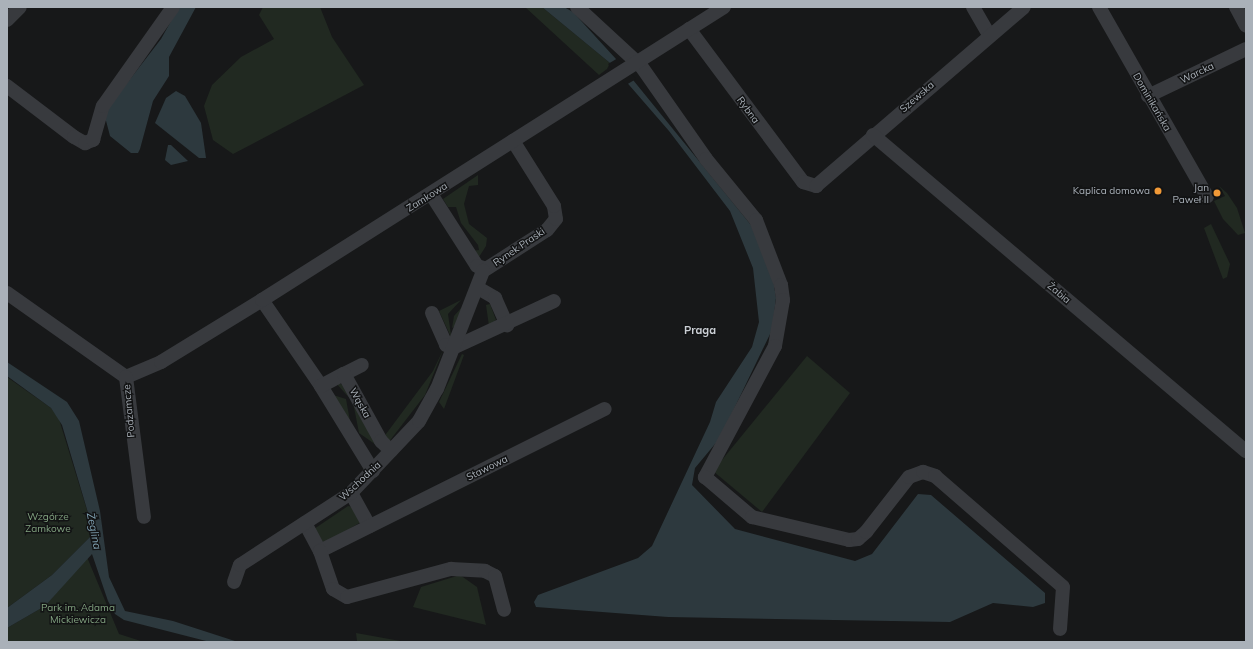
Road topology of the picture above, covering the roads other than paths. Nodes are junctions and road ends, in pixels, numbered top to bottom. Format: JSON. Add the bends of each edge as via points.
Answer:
{"nodes":[{"id":1,"x":20,"y":7,"type":"edge"},
{"id":2,"x":173,"y":7,"type":"edge"},
{"id":3,"x":577,"y":7,"type":"edge"},
{"id":4,"x":724,"y":7,"type":"edge"},
{"id":5,"x":973,"y":7,"type":"edge"},
{"id":6,"x":1024,"y":7,"type":"edge"},
{"id":7,"x":1099,"y":7,"type":"edge"},
{"id":8,"x":1236,"y":7,"type":"edge"},
{"id":9,"x":7,"y":20,"type":"edge"},
{"id":10,"x":1246,"y":26,"type":"edge"},
{"id":11,"x":689,"y":29,"type":"junction"},
{"id":12,"x":989,"y":35,"type":"junction"},
{"id":13,"x":1246,"y":49,"type":"edge"},
{"id":14,"x":635,"y":64,"type":"junction"},
{"id":15,"x":7,"y":86,"type":"edge"},
{"id":16,"x":1148,"y":96,"type":"junction"},
{"id":17,"x":873,"y":135,"type":"junction"},
{"id":18,"x":513,"y":141,"type":"junction"},
{"id":19,"x":812,"y":186,"type":"joint"},
{"id":20,"x":431,"y":194,"type":"junction"},
{"id":21,"x":1207,"y":196,"type":"dead end"},
{"id":22,"x":483,"y":271,"type":"junction"},
{"id":23,"x":478,"y":288,"type":"junction"},
{"id":24,"x":7,"y":293,"type":"edge"},
{"id":25,"x":262,"y":300,"type":"junction"},
{"id":26,"x":554,"y":301,"type":"dead end"},
{"id":27,"x":432,"y":313,"type":"dead end"},
{"id":28,"x":507,"y":325,"type":"junction"},
{"id":29,"x":455,"y":347,"type":"junction"},
{"id":30,"x":362,"y":365,"type":"dead end"},
{"id":31,"x":344,"y":374,"type":"junction"},
{"id":32,"x":126,"y":377,"type":"junction"},
{"id":33,"x":321,"y":386,"type":"junction"},
{"id":34,"x":605,"y":409,"type":"dead end"},
{"id":35,"x":391,"y":451,"type":"junction"},
{"id":36,"x":1246,"y":451,"type":"edge"},
{"id":37,"x":373,"y":471,"type":"junction"},
{"id":38,"x":351,"y":493,"type":"junction"},
{"id":39,"x":144,"y":517,"type":"dead end"},
{"id":40,"x":305,"y":523,"type":"junction"},
{"id":41,"x":369,"y":526,"type":"junction"},
{"id":42,"x":320,"y":551,"type":"junction"},
{"id":43,"x":234,"y":582,"type":"dead end"},
{"id":44,"x":504,"y":610,"type":"dead end"},
{"id":45,"x":1060,"y":629,"type":"dead end"}],
"edges":[{"from":1,"to":9,"type":"street"},
{"from":2,"to":15,"type":"street","via":[[103,106],[92,140],[85,143],[74,137]]},
{"from":3,"to":14,"type":"street"},
{"from":4,"to":11,"type":"street","name":"Zamkowa"},
{"from":5,"to":12,"type":"street"},
{"from":6,"to":12,"type":"street","name":"Szewska"},
{"from":7,"to":16,"type":"street","name":"Dominikańska"},
{"from":8,"to":10,"type":"street"},
{"from":11,"to":14,"type":"street","name":"Zamkowa"},
{"from":11,"to":19,"type":"street","name":"Rybna","via":[[770,141],[803,182]]},
{"from":12,"to":17,"type":"street","name":"Szewska"},
{"from":13,"to":16,"type":"street","name":"Warcka"},
{"from":14,"to":18,"type":"street","name":"Zamkowa"},
{"from":14,"to":45,"type":"street","via":[[706,159],[756,220],[781,285],[783,300],[775,346],[705,477],[752,517],[849,540],[858,539],[866,532],[909,477],[923,472],[935,476],[1063,587]]},
{"from":16,"to":21,"type":"street","name":"Dominikańska"},
{"from":17,"to":19,"type":"street","name":"Szewska","via":[[821,184]]},
{"from":17,"to":36,"type":"street","name":"Żabia"},
{"from":18,"to":20,"type":"street","name":"Zamkowa"},
{"from":18,"to":22,"type":"street","name":"Rynek Praski","via":[[554,206],[556,218],[546,230]]},
{"from":20,"to":22,"type":"street","name":"Rynek Praski"},
{"from":20,"to":25,"type":"street","name":"Zamkowa"},
{"from":22,"to":23,"type":"street","name":"Wschodnia"},
{"from":23,"to":28,"type":"street","via":[[495,298]]},
{"from":23,"to":29,"type":"street","name":"Wschodnia"},
{"from":24,"to":32,"type":"street","name":"Podzamcze"},
{"from":25,"to":32,"type":"street","name":"Zamkowa","via":[[161,362]]},
{"from":25,"to":33,"type":"street"},
{"from":26,"to":28,"type":"street"},
{"from":27,"to":29,"type":"street","via":[[446,345]]},
{"from":28,"to":29,"type":"street"},
{"from":29,"to":35,"type":"street","name":"Wschodnia","via":[[427,408]]},
{"from":30,"to":31,"type":"street"},
{"from":31,"to":33,"type":"street"},
{"from":31,"to":35,"type":"street","name":"Wąska","via":[[381,441]]},
{"from":32,"to":39,"type":"street","name":"Podzamcze"},
{"from":33,"to":37,"type":"street"},
{"from":34,"to":41,"type":"street","name":"Stawowa"},
{"from":35,"to":37,"type":"street","name":"Wschodnia"},
{"from":37,"to":38,"type":"street","name":"Wschodnia"},
{"from":38,"to":40,"type":"street","name":"Wschodnia"},
{"from":38,"to":41,"type":"street"},
{"from":40,"to":42,"type":"street"},
{"from":40,"to":43,"type":"street","name":"Wschodnia","via":[[240,565]]},
{"from":41,"to":42,"type":"street","name":"Stawowa"},
{"from":42,"to":44,"type":"street","via":[[333,589],[347,597],[451,569],[479,570],[495,576]]}]}
